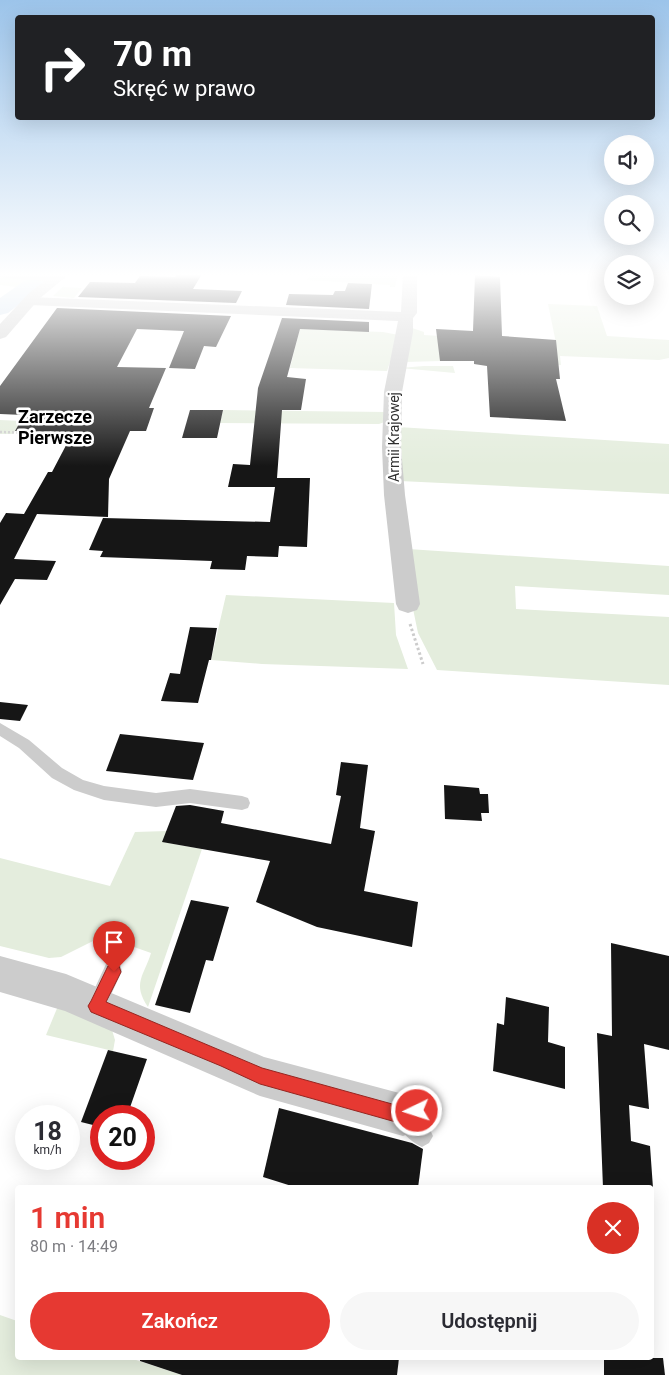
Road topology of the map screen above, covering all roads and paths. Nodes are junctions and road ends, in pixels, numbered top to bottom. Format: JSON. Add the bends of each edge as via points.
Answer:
{"nodes":[{"id":1,"x":404,"y":338,"type":"edge"},
{"id":2,"x":0,"y":432,"type":"edge"},
{"id":3,"x":35,"y":433,"type":"dead end"},
{"id":4,"x":408,"y":604,"type":"joint"},
{"id":5,"x":423,"y":664,"type":"dead end"},
{"id":6,"x":0,"y":729,"type":"edge"},
{"id":7,"x":242,"y":803,"type":"dead end"},
{"id":8,"x":114,"y":972,"type":"dead end"},
{"id":9,"x":0,"y":974,"type":"edge"},
{"id":10,"x":96,"y":1006,"type":"junction"},
{"id":11,"x":414,"y":1121,"type":"dead end"}],
"edges":[{"from":1,"to":4,"type":"street","name":"Armii Krajowej","via":[[393,391],[393,478]]},
{"from":2,"to":3,"type":"path"},
{"from":4,"to":5,"type":"path","via":[[408,620]]},
{"from":6,"to":7,"type":"lane","via":[[24,744],[57,773],[104,793],[156,800],[190,796]]},
{"from":8,"to":10,"type":"lane"},
{"from":9,"to":10,"type":"street","via":[[40,984]]},
{"from":10,"to":11,"type":"street","via":[[260,1076]]}]}
